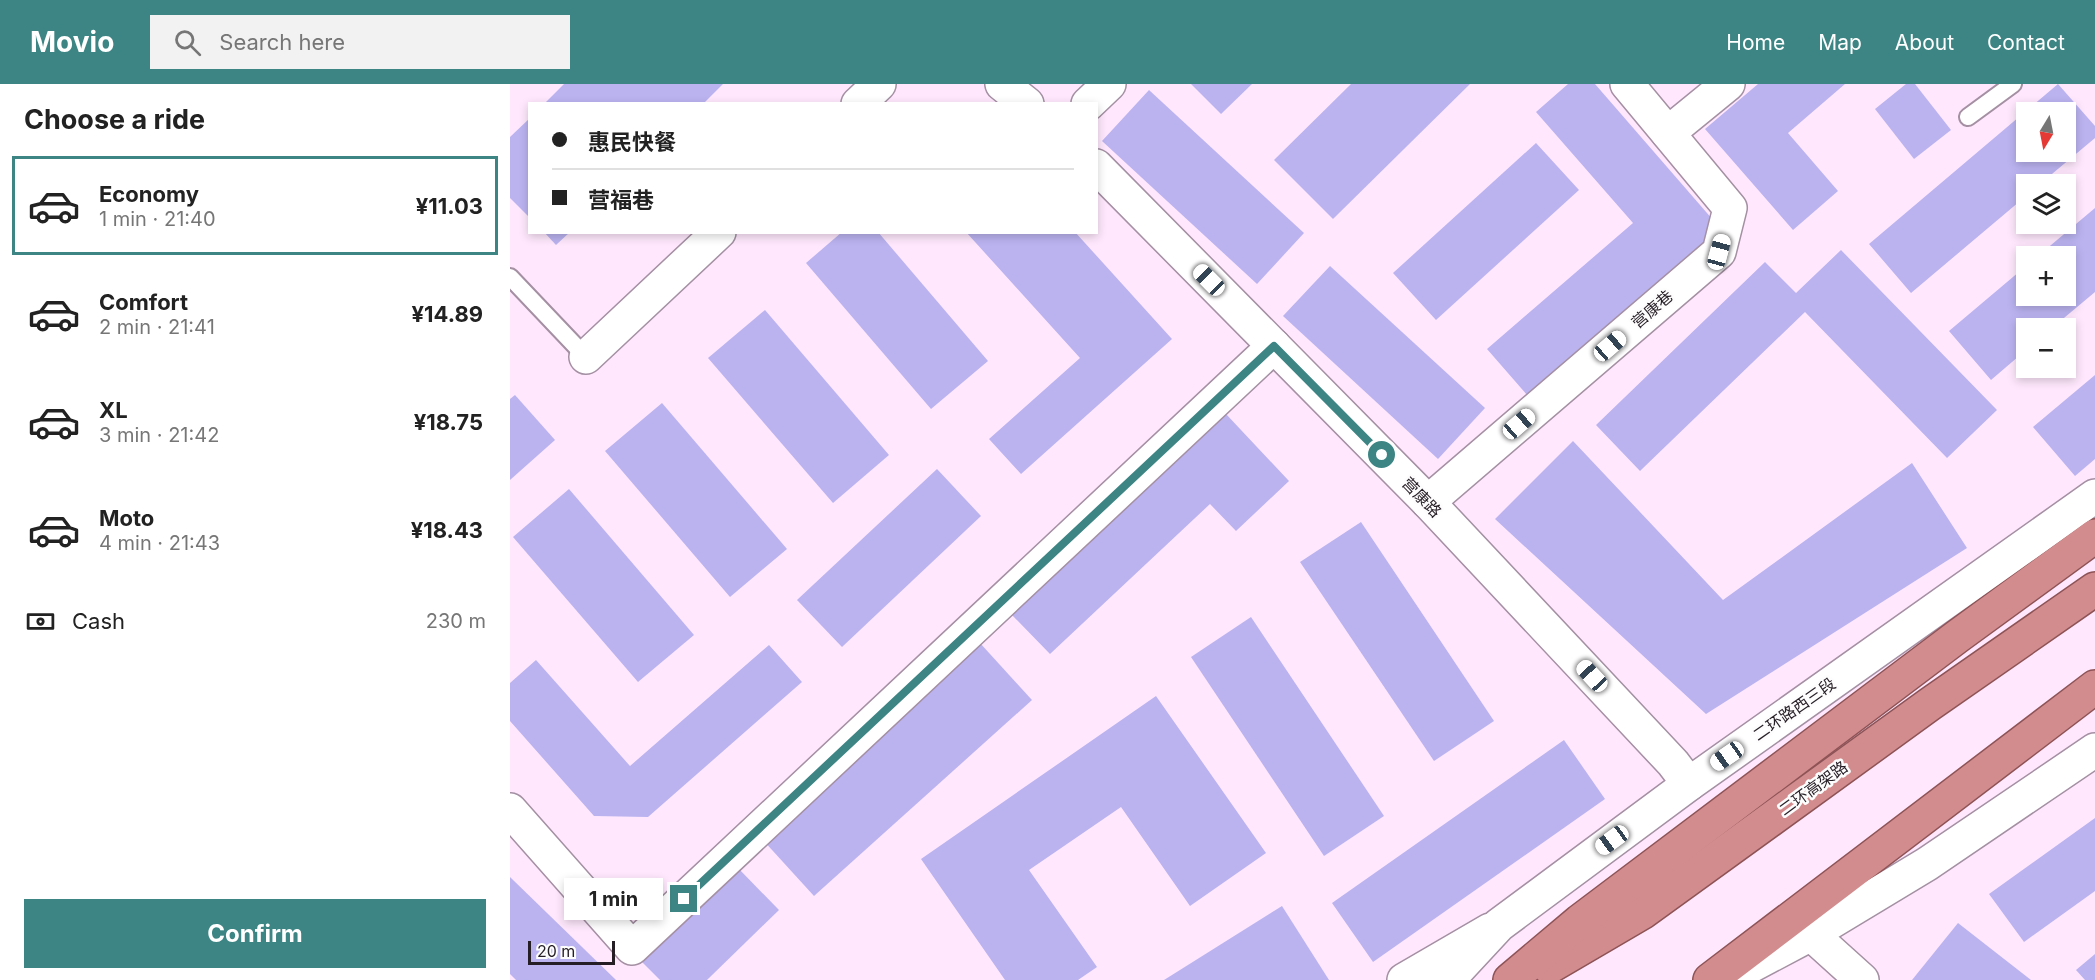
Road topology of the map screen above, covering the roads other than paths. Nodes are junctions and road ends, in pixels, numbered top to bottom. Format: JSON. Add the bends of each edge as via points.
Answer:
{"nodes":[{"id":1,"x":879,"y":84,"type":"edge"},
{"id":2,"x":1002,"y":84,"type":"edge"},
{"id":3,"x":1109,"y":84,"type":"edge"},
{"id":4,"x":1627,"y":84,"type":"edge"},
{"id":5,"x":1728,"y":84,"type":"edge"},
{"id":6,"x":2013,"y":84,"type":"edge"},
{"id":7,"x":860,"y":102,"type":"edge"},
{"id":8,"x":1024,"y":102,"type":"edge"},
{"id":9,"x":1090,"y":102,"type":"edge"},
{"id":10,"x":1968,"y":117,"type":"dead end"},
{"id":11,"x":1668,"y":134,"type":"junction"},
{"id":12,"x":1098,"y":168,"type":"edge"},
{"id":13,"x":717,"y":234,"type":"edge"},
{"id":14,"x":510,"y":277,"type":"edge"},
{"id":15,"x":1274,"y":346,"type":"junction"},
{"id":16,"x":586,"y":357,"type":"joint"},
{"id":17,"x":2095,"y":496,"type":"edge"},
{"id":18,"x":1428,"y":502,"type":"junction"},
{"id":19,"x":2095,"y":536,"type":"edge"},
{"id":20,"x":2095,"y":589,"type":"edge"},
{"id":21,"x":2095,"y":687,"type":"edge"},
{"id":22,"x":2095,"y":750,"type":"edge"},
{"id":23,"x":1689,"y":784,"type":"junction"},
{"id":24,"x":510,"y":810,"type":"edge"},
{"id":25,"x":1499,"y":924,"type":"junction"},
{"id":26,"x":1811,"y":934,"type":"junction"},
{"id":27,"x":1404,"y":980,"type":"edge"},
{"id":28,"x":1448,"y":980,"type":"edge"},
{"id":29,"x":1510,"y":980,"type":"edge"},
{"id":30,"x":1527,"y":980,"type":"edge"},
{"id":31,"x":1710,"y":980,"type":"edge"},
{"id":32,"x":1724,"y":980,"type":"edge"},
{"id":33,"x":1862,"y":980,"type":"edge"}],
"edges":[{"from":1,"to":7,"type":"street"},
{"from":2,"to":8,"type":"street"},
{"from":3,"to":9,"type":"street"},
{"from":4,"to":11,"type":"street","name":"营康巷"},
{"from":5,"to":11,"type":"street"},
{"from":6,"to":10,"type":"lane"},
{"from":11,"to":18,"type":"street","name":"营康巷","via":[[1730,208],[1719,252]]},
{"from":12,"to":15,"type":"street","name":"营康路"},
{"from":13,"to":16,"type":"street"},
{"from":14,"to":16,"type":"lane"},
{"from":15,"to":18,"type":"street","name":"营康路"},
{"from":15,"to":24,"type":"street","via":[[632,948]]},
{"from":17,"to":23,"type":"street","name":"二环路西三段"},
{"from":18,"to":23,"type":"street","name":"营康路"},
{"from":19,"to":29,"type":"highway","via":[[1580,921]]},
{"from":20,"to":30,"type":"highway","name":"二环高架路","via":[[1643,912]]},
{"from":21,"to":31,"type":"highway"},
{"from":22,"to":26,"type":"street","via":[[1928,864]]},
{"from":23,"to":25,"type":"street","name":"二环路西三段"},
{"from":25,"to":27,"type":"street"},
{"from":25,"to":28,"type":"street","name":"二环路西三段"},
{"from":26,"to":32,"type":"street"},
{"from":26,"to":33,"type":"street"}]}
